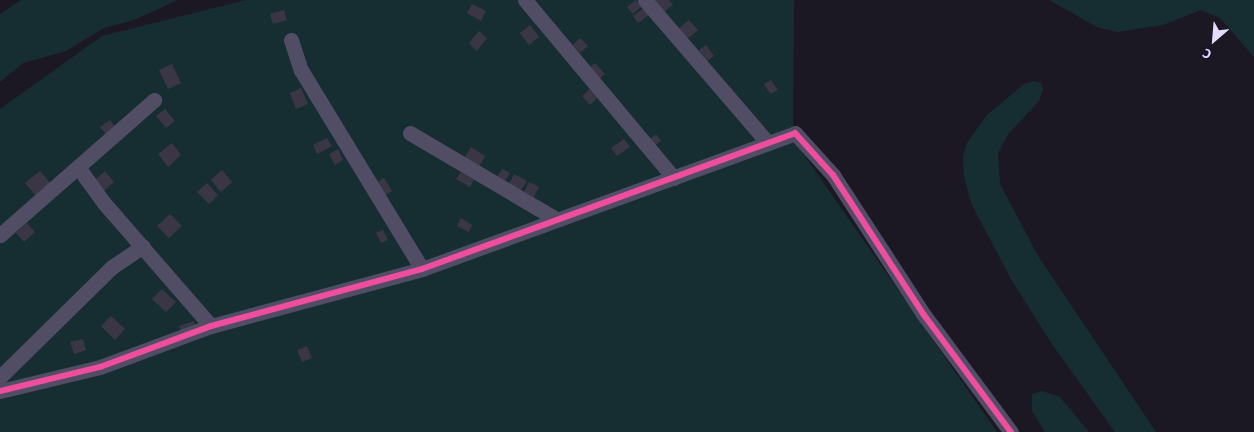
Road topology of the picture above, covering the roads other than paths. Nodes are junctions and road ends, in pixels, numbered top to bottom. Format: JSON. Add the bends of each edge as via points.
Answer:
{"nodes":[{"id":1,"x":525,"y":0,"type":"edge"},
{"id":2,"x":645,"y":0,"type":"edge"},
{"id":3,"x":291,"y":40,"type":"dead end"},
{"id":4,"x":154,"y":100,"type":"dead end"},
{"id":5,"x":410,"y":133,"type":"dead end"},
{"id":6,"x":767,"y":142,"type":"junction"},
{"id":7,"x":78,"y":167,"type":"junction"},
{"id":8,"x":674,"y":178,"type":"junction"},
{"id":9,"x":556,"y":219,"type":"junction"},
{"id":10,"x":0,"y":235,"type":"edge"},
{"id":11,"x":143,"y":246,"type":"junction"},
{"id":12,"x":422,"y":269,"type":"junction"},
{"id":13,"x":211,"y":326,"type":"junction"},
{"id":14,"x":0,"y":378,"type":"edge"},
{"id":15,"x":0,"y":391,"type":"edge"},
{"id":16,"x":1011,"y":432,"type":"edge"}],
"edges":[{"from":1,"to":8,"type":"street"},
{"from":2,"to":6,"type":"street"},
{"from":3,"to":12,"type":"street","via":[[301,70]]},
{"from":4,"to":7,"type":"street"},
{"from":5,"to":9,"type":"street"},
{"from":6,"to":8,"type":"street"},
{"from":6,"to":16,"type":"street","via":[[795,133],[827,168],[924,315]]},
{"from":7,"to":10,"type":"street"},
{"from":7,"to":11,"type":"street","via":[[104,203]]},
{"from":8,"to":9,"type":"street"},
{"from":9,"to":12,"type":"street"},
{"from":11,"to":13,"type":"street"},
{"from":11,"to":14,"type":"street","via":[[112,267]]},
{"from":12,"to":13,"type":"street"},
{"from":13,"to":15,"type":"street","via":[[100,366]]}]}
